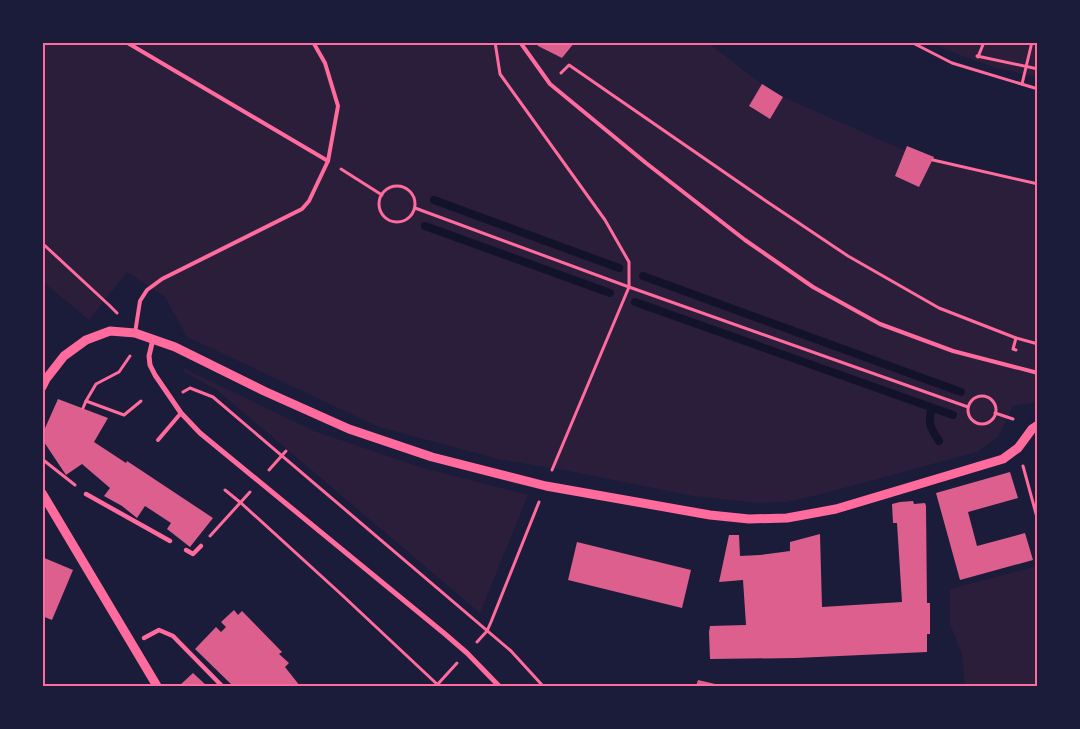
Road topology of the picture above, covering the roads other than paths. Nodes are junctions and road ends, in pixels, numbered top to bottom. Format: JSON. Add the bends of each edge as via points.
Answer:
{"nodes":[{"id":1,"x":126,"y":42,"type":"edge"},
{"id":2,"x":313,"y":42,"type":"edge"},
{"id":3,"x":520,"y":42,"type":"edge"},
{"id":4,"x":328,"y":161,"type":"junction"},
{"id":5,"x":135,"y":333,"type":"junction"},
{"id":6,"x":153,"y":339,"type":"junction"},
{"id":7,"x":1038,"y":373,"type":"edge"},
{"id":8,"x":42,"y":387,"type":"edge"},
{"id":9,"x":181,"y":413,"type":"junction"},
{"id":10,"x":1038,"y":425,"type":"edge"},
{"id":11,"x":158,"y":440,"type":"dead end"},
{"id":12,"x":42,"y":493,"type":"edge"},
{"id":13,"x":86,"y":494,"type":"road end"},
{"id":14,"x":170,"y":541,"type":"dead end"},
{"id":15,"x":200,"y":546,"type":"dead end"},
{"id":16,"x":186,"y":550,"type":"dead end"},
{"id":17,"x":144,"y":638,"type":"dead end"},
{"id":18,"x":157,"y":686,"type":"edge"},
{"id":19,"x":222,"y":686,"type":"edge"},
{"id":20,"x":499,"y":686,"type":"edge"}],
"edges":[{"from":1,"to":4,"type":"lane"},
{"from":2,"to":4,"type":"lane","via":[[325,63],[338,106]]},
{"from":3,"to":7,"type":"lane","via":[[550,84],[745,240],[813,287],[880,324],[953,351]]},
{"from":4,"to":5,"type":"lane","via":[[302,209],[162,279],[147,290],[140,301]]},
{"from":5,"to":6,"type":"street"},
{"from":5,"to":8,"type":"street","via":[[110,331],[86,340],[64,356]]},
{"from":6,"to":9,"type":"street","via":[[150,365]]},
{"from":6,"to":10,"type":"street","via":[[349,429],[432,457],[546,486],[748,519],[787,518],[836,509],[1003,459],[1018,448]]},
{"from":9,"to":11,"type":"lane"},
{"from":9,"to":20,"type":"street","via":[[236,464],[445,634]]},
{"from":12,"to":18,"type":"street"},
{"from":13,"to":14,"type":"street"},
{"from":15,"to":16,"type":"street","via":[[193,554]]},
{"from":17,"to":19,"type":"street","via":[[159,630],[173,636]]}]}
